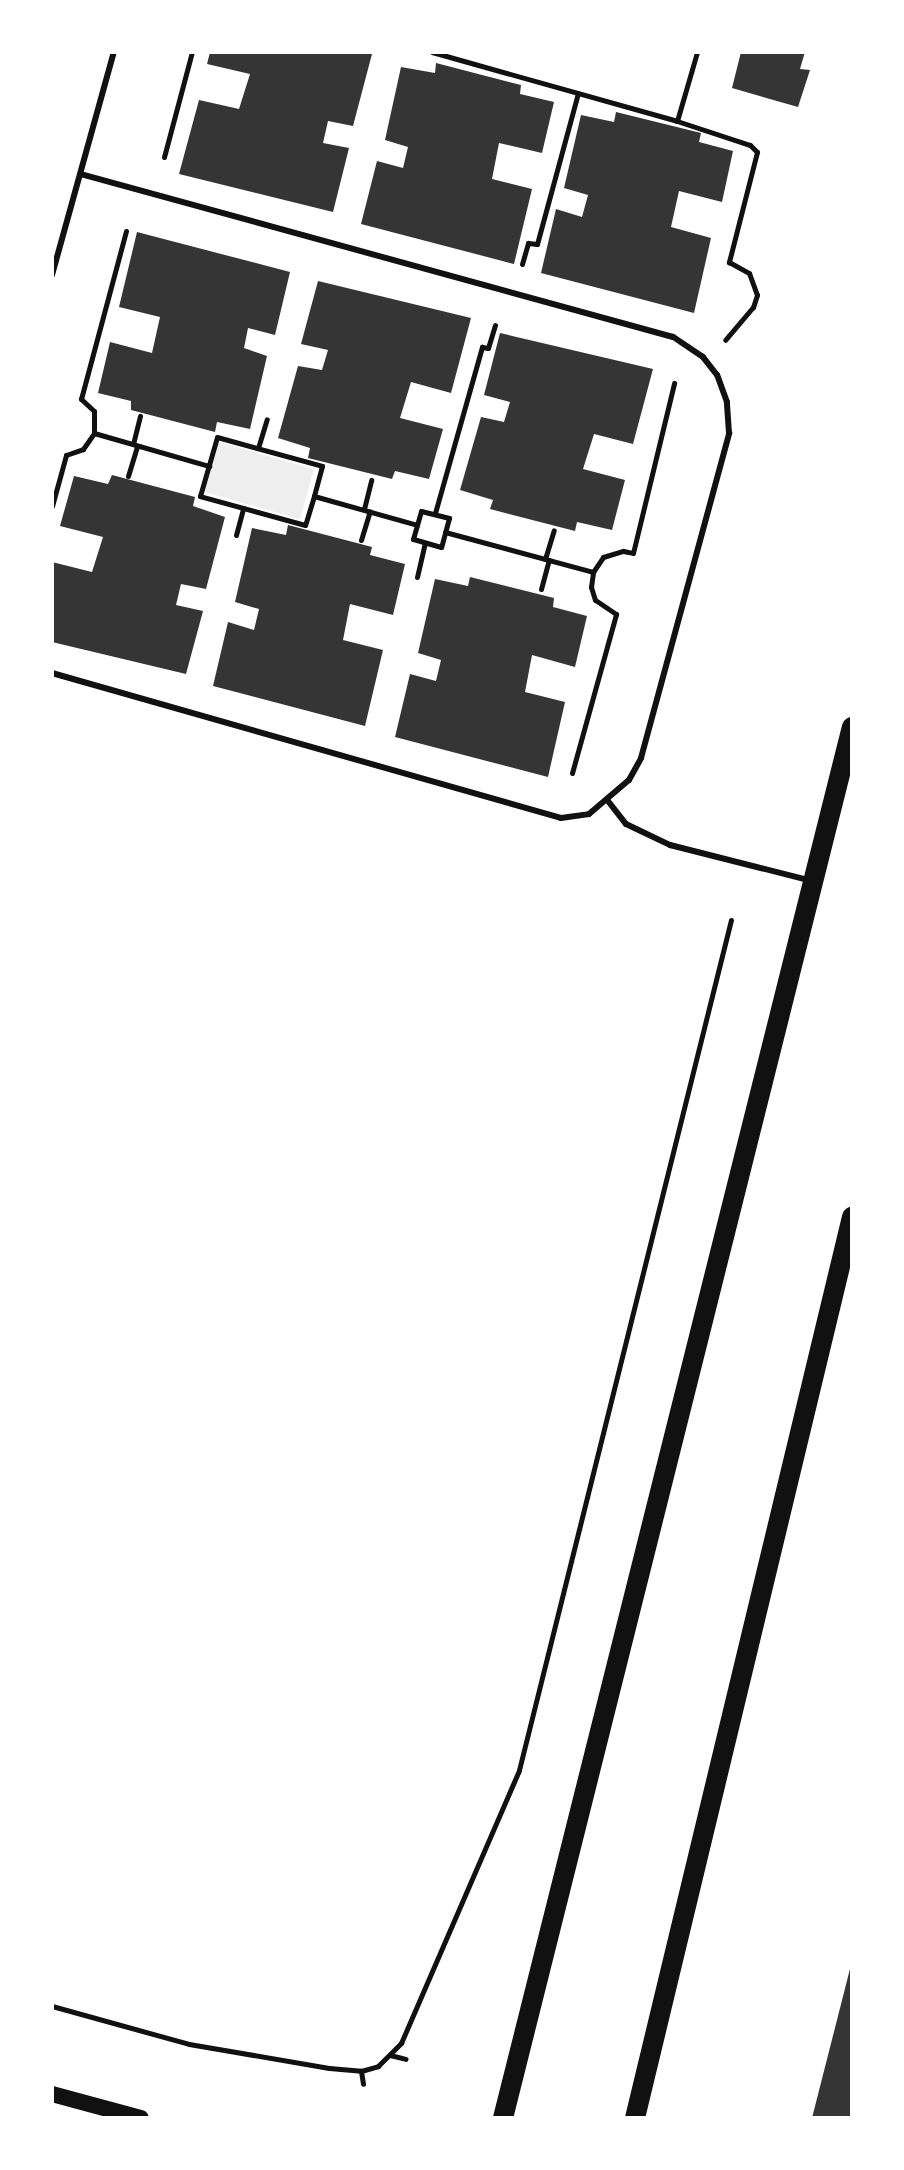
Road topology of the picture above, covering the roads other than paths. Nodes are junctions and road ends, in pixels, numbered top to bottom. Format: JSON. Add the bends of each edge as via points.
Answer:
{"nodes":[{"id":1,"x":114,"y":52,"type":"edge"},
{"id":2,"x":81,"y":174,"type":"junction"},
{"id":3,"x":52,"y":275,"type":"edge"},
{"id":4,"x":52,"y":673,"type":"edge"},
{"id":5,"x":852,"y":727,"type":"edge"},
{"id":6,"x":608,"y":801,"type":"junction"},
{"id":7,"x":812,"y":881,"type":"junction"},
{"id":8,"x":852,"y":1217,"type":"edge"},
{"id":9,"x":52,"y":2094,"type":"edge"},
{"id":10,"x":141,"y":2118,"type":"edge"},
{"id":11,"x":503,"y":2118,"type":"edge"},
{"id":12,"x":635,"y":2118,"type":"edge"}],
"edges":[{"from":1,"to":2,"type":"lane"},
{"from":2,"to":3,"type":"lane"},
{"from":2,"to":6,"type":"lane","via":[[673,337],[703,357],[727,402],[729,433],[641,758]]},
{"from":4,"to":6,"type":"lane","via":[[561,818],[589,814]]},
{"from":5,"to":7,"type":"main road"},
{"from":6,"to":7,"type":"lane","via":[[626,824],[670,845]]},
{"from":7,"to":11,"type":"main road"},
{"from":8,"to":12,"type":"main road"},
{"from":9,"to":10,"type":"main road"}]}
